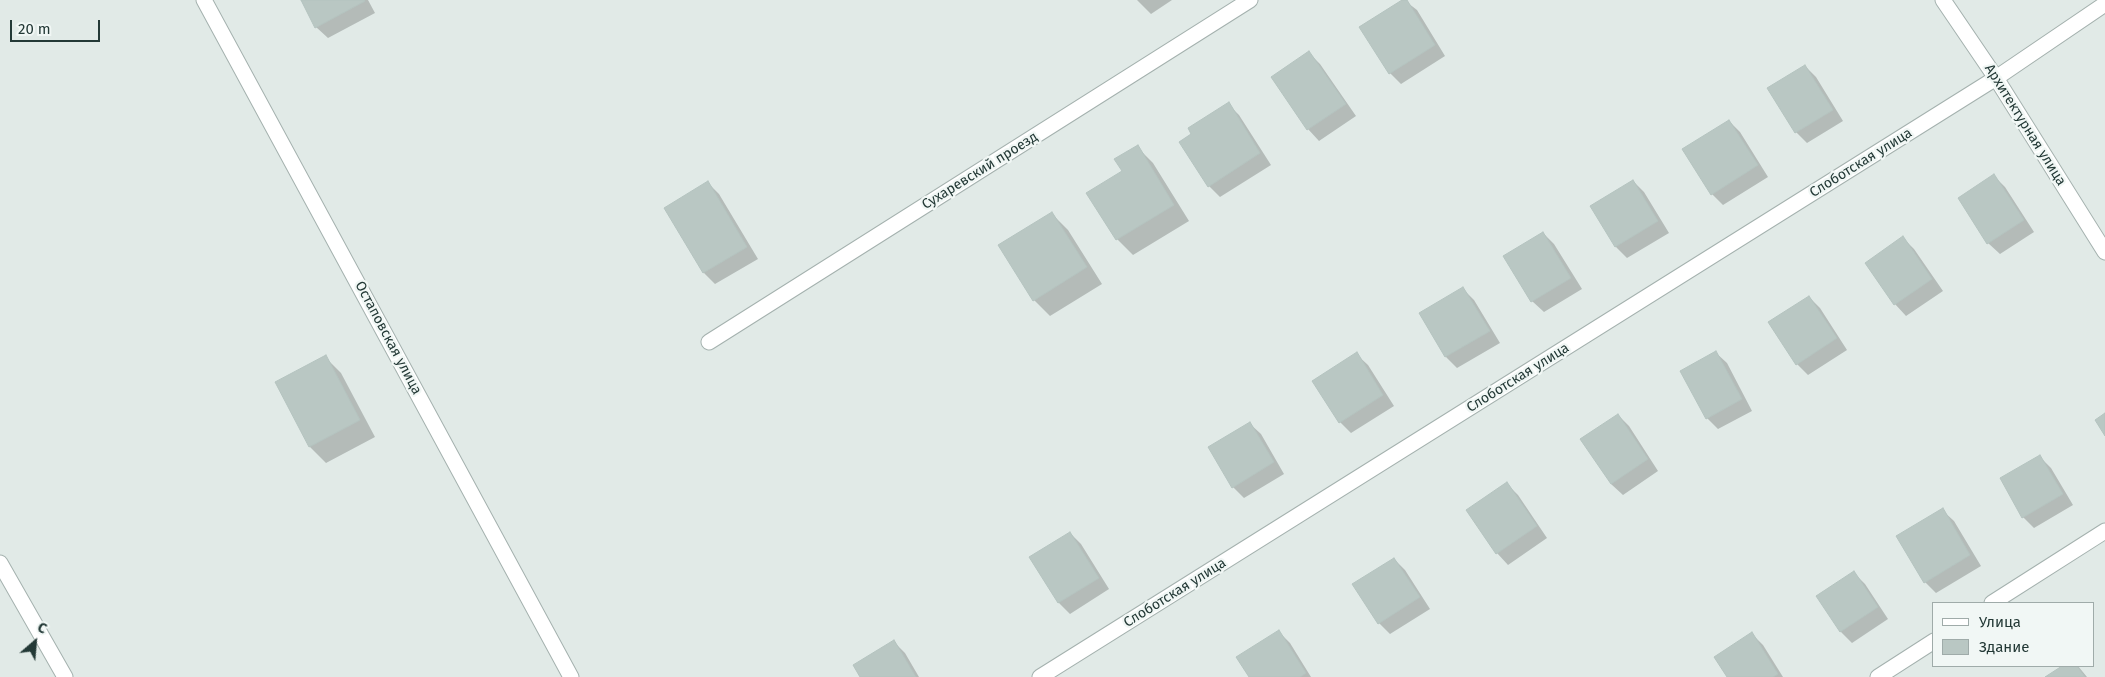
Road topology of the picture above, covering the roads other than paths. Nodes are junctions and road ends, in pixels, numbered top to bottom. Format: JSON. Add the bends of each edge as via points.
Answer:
{"nodes":[{"id":1,"x":204,"y":0,"type":"edge"},
{"id":2,"x":1250,"y":0,"type":"edge"},
{"id":3,"x":1943,"y":0,"type":"edge"},
{"id":4,"x":2105,"y":4,"type":"edge"},
{"id":5,"x":1996,"y":78,"type":"junction"},
{"id":6,"x":2105,"y":252,"type":"edge"},
{"id":7,"x":710,"y":342,"type":"dead end"},
{"id":8,"x":2105,"y":531,"type":"edge"},
{"id":9,"x":0,"y":564,"type":"edge"},
{"id":10,"x":1994,"y":602,"type":"edge"},
{"id":11,"x":1932,"y":642,"type":"edge"},
{"id":12,"x":65,"y":677,"type":"edge"},
{"id":13,"x":571,"y":677,"type":"edge"},
{"id":14,"x":1040,"y":677,"type":"edge"},
{"id":15,"x":1878,"y":677,"type":"edge"}],
"edges":[{"from":1,"to":13,"type":"street","name":"Остаповская улица"},
{"from":2,"to":7,"type":"street","name":"Сухаревский проезд"},
{"from":3,"to":5,"type":"street","name":"Архитектурная улица"},
{"from":4,"to":5,"type":"street","name":"Слоботская улица"},
{"from":5,"to":6,"type":"street","name":"Архитектурная улица"},
{"from":5,"to":14,"type":"street","name":"Слоботская улица"},
{"from":8,"to":10,"type":"street"},
{"from":9,"to":12,"type":"street"},
{"from":11,"to":15,"type":"street"}]}
